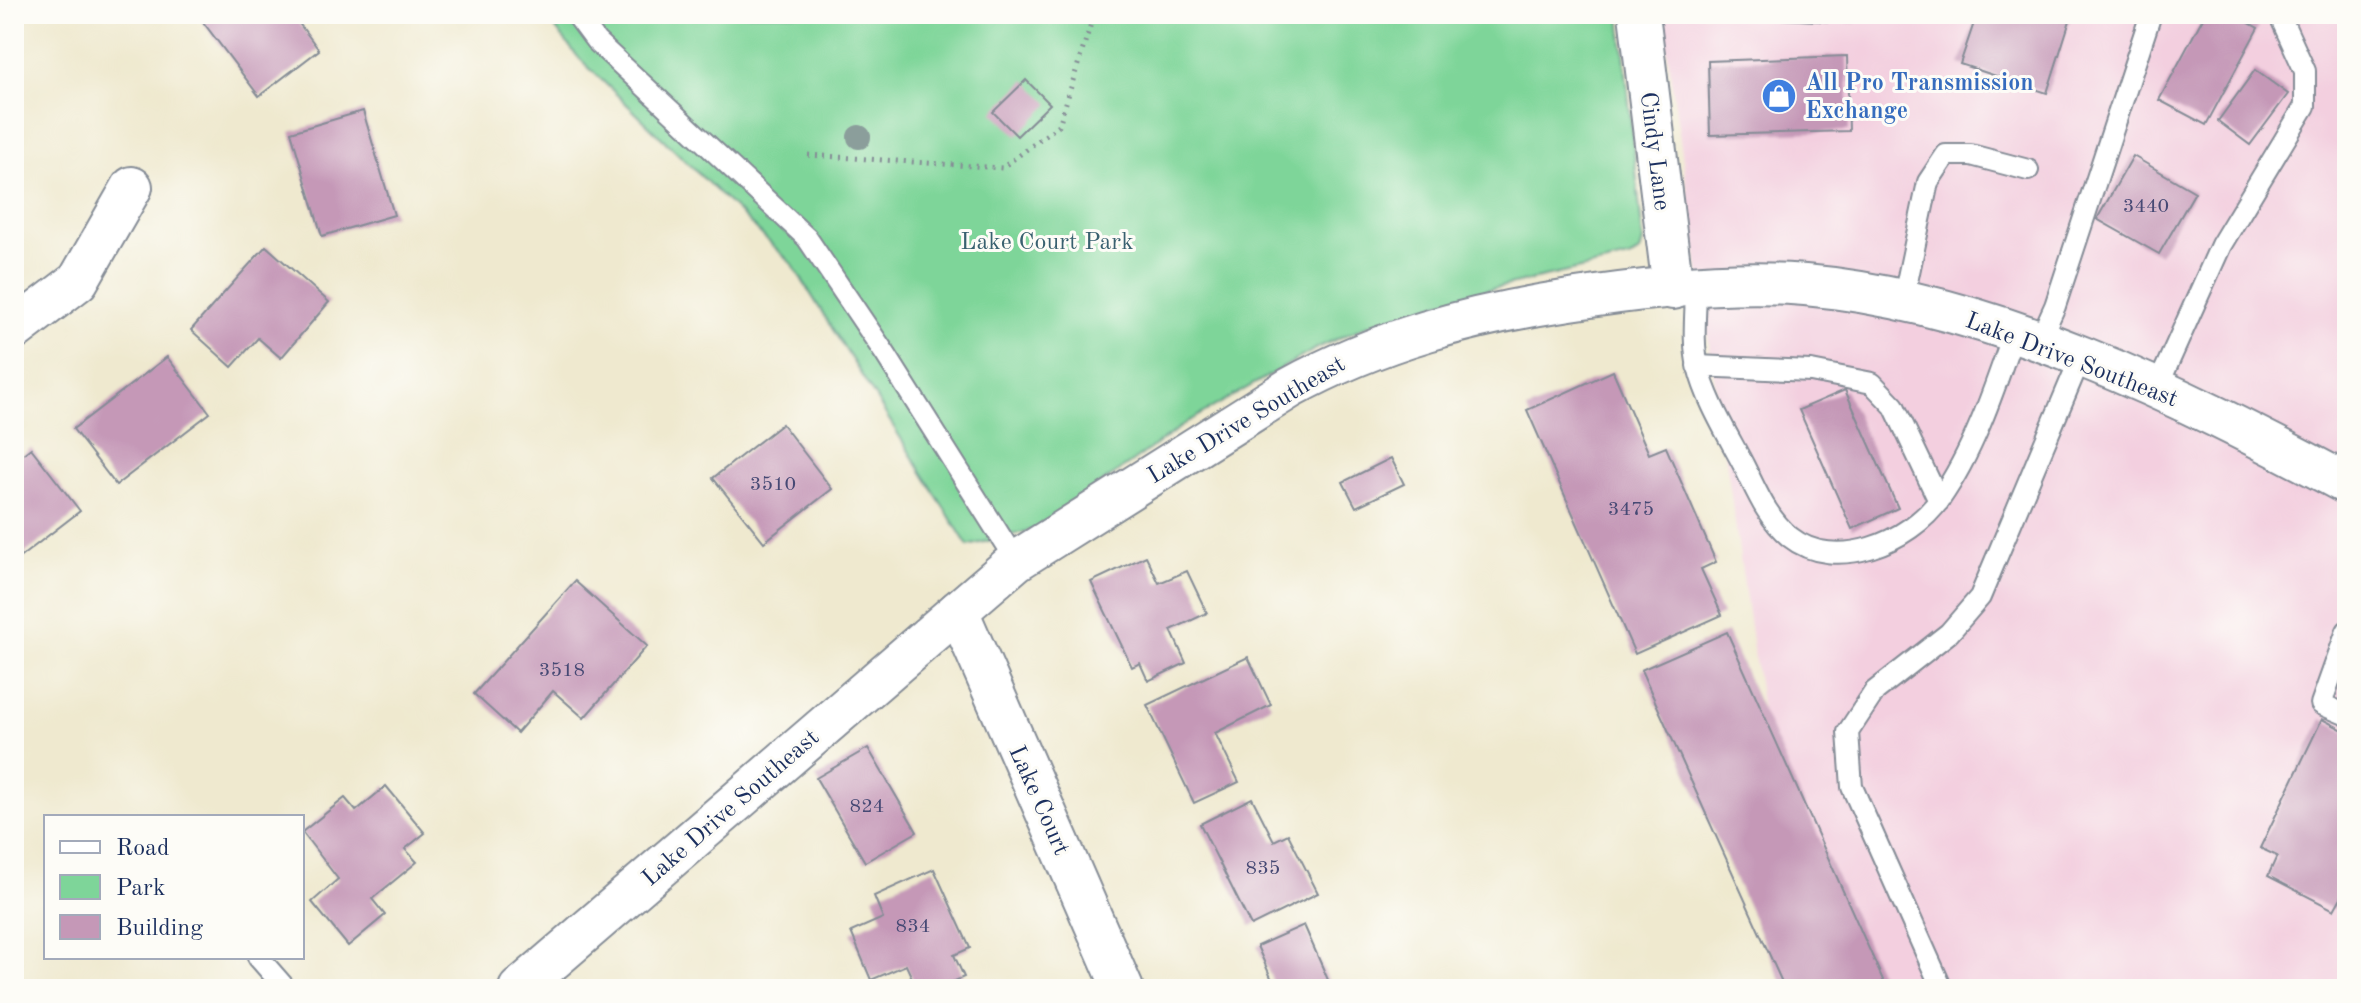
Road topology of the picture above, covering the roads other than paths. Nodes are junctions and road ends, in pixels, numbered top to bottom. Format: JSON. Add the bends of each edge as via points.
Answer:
{"nodes":[{"id":1,"x":576,"y":14,"type":"edge"},
{"id":2,"x":1639,"y":14,"type":"edge"},
{"id":3,"x":2151,"y":14,"type":"edge"},
{"id":4,"x":2279,"y":14,"type":"edge"},
{"id":5,"x":2028,"y":170,"type":"dead end"},
{"id":6,"x":132,"y":187,"type":"dead end"},
{"id":7,"x":1685,"y":288,"type":"junction"},
{"id":8,"x":1903,"y":301,"type":"junction"},
{"id":9,"x":14,"y":330,"type":"edge"},
{"id":10,"x":2026,"y":337,"type":"junction"},
{"id":11,"x":2080,"y":359,"type":"junction"},
{"id":12,"x":1697,"y":366,"type":"junction"},
{"id":13,"x":2156,"y":390,"type":"junction"},
{"id":14,"x":2347,"y":484,"type":"edge"},
{"id":15,"x":1939,"y":501,"type":"junction"},
{"id":16,"x":1016,"y":561,"type":"junction"},
{"id":17,"x":958,"y":611,"type":"junction"},
{"id":18,"x":2347,"y":631,"type":"edge"},
{"id":19,"x":2347,"y":715,"type":"edge"},
{"id":20,"x":260,"y":959,"type":"edge"},
{"id":21,"x":286,"y":989,"type":"edge"},
{"id":22,"x":519,"y":989,"type":"edge"},
{"id":23,"x":1123,"y":989,"type":"edge"},
{"id":24,"x":1942,"y":989,"type":"edge"}],
"edges":[{"from":1,"to":16,"type":"lane","via":[[596,41],[807,238]]},
{"from":2,"to":7,"type":"street","name":"Cindy Lane"},
{"from":3,"to":10,"type":"lane","via":[[2055,306]]},
{"from":4,"to":13,"type":"lane","via":[[2305,71],[2305,106],[2221,245]]},
{"from":5,"to":8,"type":"lane","via":[[1971,155],[1946,155],[1928,182]]},
{"from":6,"to":9,"type":"street","via":[[78,281]]},
{"from":7,"to":8,"type":"street","name":"Lake Drive Southeast","via":[[1804,285]]},
{"from":7,"to":12,"type":"lane"},
{"from":7,"to":16,"type":"street","name":"Lake Drive Southeast","via":[[1496,313],[1370,348],[1276,396]]},
{"from":8,"to":10,"type":"street","name":"Lake Drive Southeast"},
{"from":10,"to":11,"type":"street","name":"Lake Drive Southeast"},
{"from":10,"to":15,"type":"lane","via":[[1999,377]]},
{"from":11,"to":13,"type":"street","name":"Lake Drive Southeast"},
{"from":11,"to":24,"type":"lane","via":[[1980,597],[1949,633],[1875,691],[1848,732],[1852,787]]},
{"from":12,"to":15,"type":"lane","via":[[1811,371],[1872,383],[1894,406]]},
{"from":12,"to":15,"type":"lane","via":[[1770,518],[1792,539],[1824,553],[1866,550],[1911,529]]},
{"from":13,"to":14,"type":"street","name":"Lake Drive Southeast"},
{"from":16,"to":17,"type":"street","name":"Lake Drive Southeast"},
{"from":17,"to":22,"type":"street","name":"Lake Drive Southeast"},
{"from":17,"to":23,"type":"street","name":"Lake Court"},
{"from":18,"to":19,"type":"lane","via":[[2321,704]]},
{"from":20,"to":21,"type":"lane"}]}
